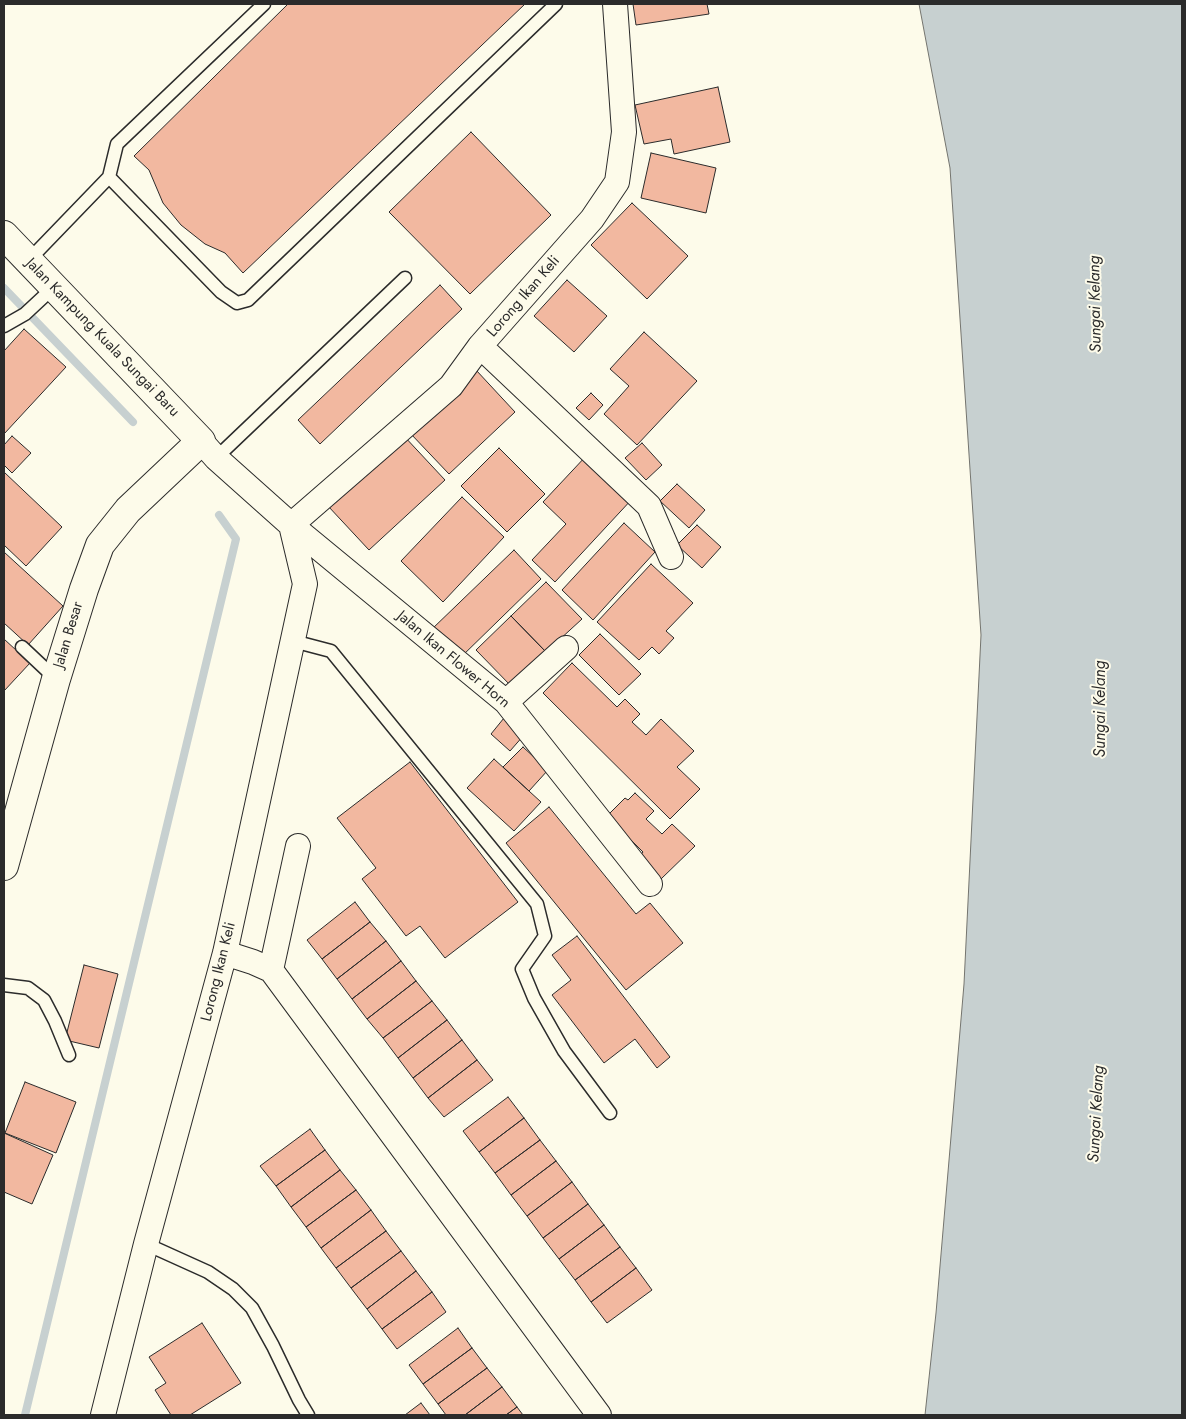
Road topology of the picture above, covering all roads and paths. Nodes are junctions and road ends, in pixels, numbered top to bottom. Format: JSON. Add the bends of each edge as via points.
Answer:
{"nodes":[{"id":1,"x":264,"y":4,"type":"edge"},
{"id":2,"x":556,"y":4,"type":"edge"},
{"id":3,"x":615,"y":4,"type":"edge"},
{"id":4,"x":109,"y":177,"type":"junction"},
{"id":5,"x":4,"y":235,"type":"edge"},
{"id":6,"x":28,"y":260,"type":"junction"},
{"id":7,"x":405,"y":278,"type":"dead end"},
{"id":8,"x":47,"y":294,"type":"junction"},
{"id":9,"x":4,"y":326,"type":"edge"},
{"id":10,"x":480,"y":346,"type":"junction"},
{"id":11,"x":209,"y":450,"type":"junction"},
{"id":12,"x":291,"y":525,"type":"junction"},
{"id":13,"x":671,"y":558,"type":"dead end"},
{"id":14,"x":293,"y":641,"type":"junction"},
{"id":15,"x":22,"y":647,"type":"dead end"},
{"id":16,"x":566,"y":648,"type":"dead end"},
{"id":17,"x":56,"y":679,"type":"junction"},
{"id":18,"x":506,"y":702,"type":"junction"},
{"id":19,"x":298,"y":846,"type":"dead end"},
{"id":20,"x":6,"y":851,"type":"edge"},
{"id":21,"x":650,"y":884,"type":"dead end"},
{"id":22,"x":225,"y":953,"type":"junction"},
{"id":23,"x":271,"y":970,"type":"junction"},
{"id":24,"x":4,"y":985,"type":"edge"},
{"id":25,"x":69,"y":1055,"type":"dead end"},
{"id":26,"x":610,"y":1113,"type":"dead end"},
{"id":27,"x":146,"y":1244,"type":"junction"},
{"id":28,"x":104,"y":1415,"type":"edge"},
{"id":29,"x":308,"y":1415,"type":"edge"},
{"id":30,"x":599,"y":1415,"type":"edge"}],
"edges":[{"from":1,"to":4,"type":"lane","via":[[117,144]]},
{"from":2,"to":4,"type":"lane","via":[[248,300],[237,303],[221,292]]},
{"from":3,"to":10,"type":"street","name":"Lorong Ikan Keli","via":[[624,132],[617,182],[592,219]]},
{"from":4,"to":6,"type":"lane"},
{"from":5,"to":6,"type":"street","name":"Jalan Kampung Kuala Sungai Baru"},
{"from":6,"to":8,"type":"street","name":"Jalan Kampung Kuala Sungai Baru"},
{"from":7,"to":11,"type":"lane"},
{"from":8,"to":9,"type":"lane","via":[[26,314]]},
{"from":8,"to":11,"type":"street","name":"Jalan Kampung Kuala Sungai Baru"},
{"from":10,"to":12,"type":"street","name":"Lorong Ikan Keli","via":[[451,386]]},
{"from":10,"to":13,"type":"street","via":[[649,506]]},
{"from":11,"to":12,"type":"street"},
{"from":11,"to":17,"type":"street","name":"Jalan Besar","via":[[128,510],[100,545]]},
{"from":12,"to":14,"type":"street","name":"Lorong Ikan Keli","via":[[305,584]]},
{"from":12,"to":18,"type":"street","name":"Jalan Ikan Flower Horn"},
{"from":14,"to":22,"type":"street","name":"Lorong Ikan Keli"},
{"from":14,"to":26,"type":"lane","via":[[331,651],[538,904],[545,936],[522,969],[534,998],[564,1051]]},
{"from":15,"to":17,"type":"lane"},
{"from":16,"to":18,"type":"street"},
{"from":17,"to":20,"type":"street","name":"Jalan Besar"},
{"from":18,"to":21,"type":"street","name":"Jalan Ikan Flower Horn"},
{"from":19,"to":23,"type":"street"},
{"from":22,"to":23,"type":"street"},
{"from":22,"to":27,"type":"street","name":"Lorong Ikan Keli"},
{"from":23,"to":30,"type":"street"},
{"from":24,"to":25,"type":"lane","via":[[28,988],[44,1000]]},
{"from":27,"to":28,"type":"street","name":"Lorong Ikan Keli"},
{"from":27,"to":29,"type":"lane","via":[[208,1272],[233,1289],[252,1308]]}]}
